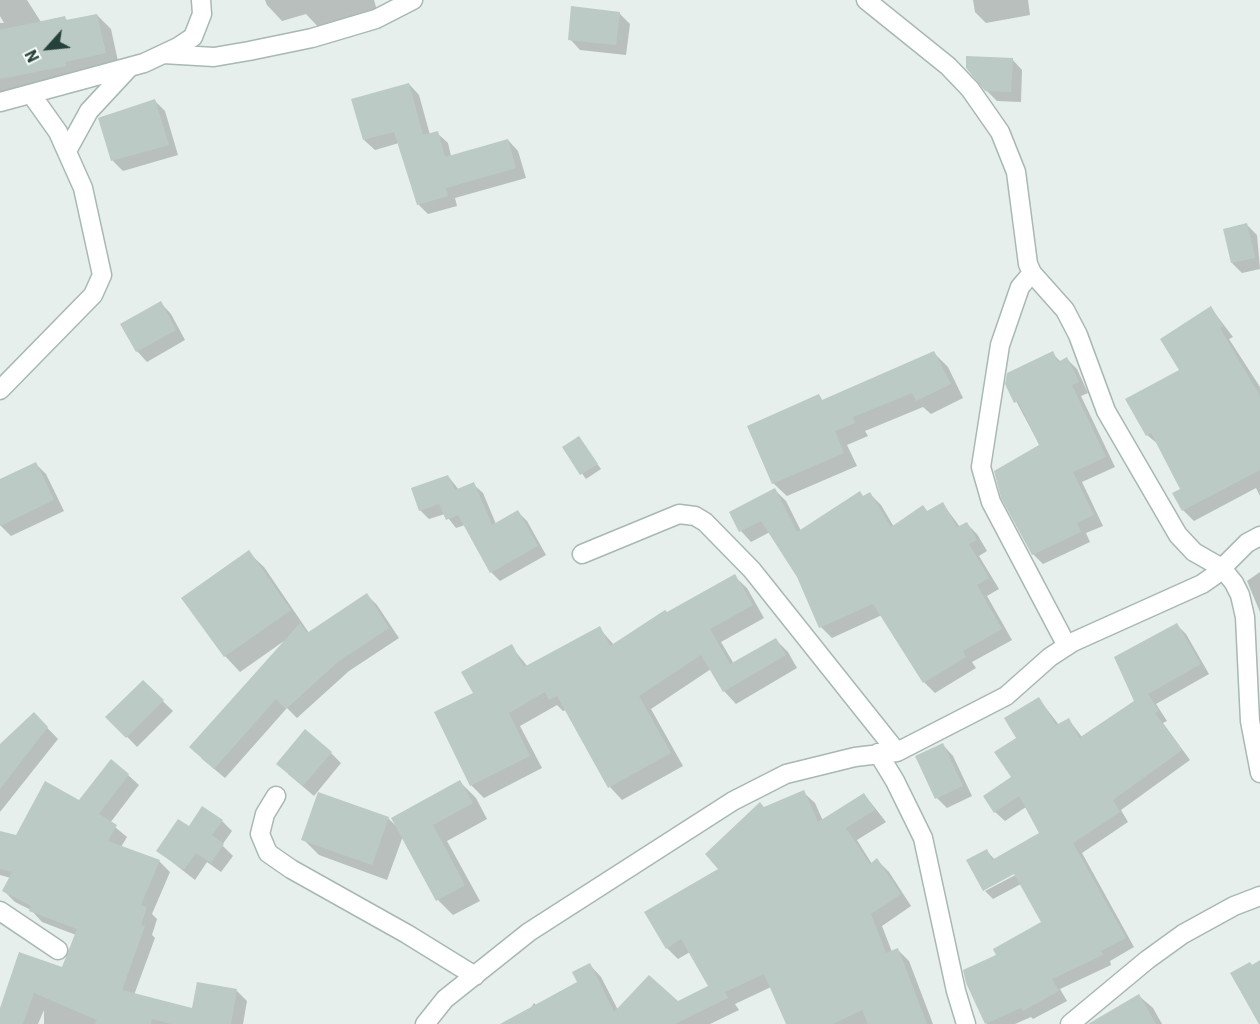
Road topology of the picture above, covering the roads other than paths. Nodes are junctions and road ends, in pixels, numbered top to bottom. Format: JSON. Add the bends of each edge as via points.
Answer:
{"nodes":[{"id":1,"x":201,"y":0,"type":"edge"},
{"id":2,"x":413,"y":0,"type":"edge"},
{"id":3,"x":866,"y":0,"type":"edge"},
{"id":4,"x":162,"y":54,"type":"junction"},
{"id":5,"x":129,"y":67,"type":"junction"},
{"id":6,"x":31,"y":94,"type":"junction"},
{"id":7,"x":0,"y":102,"type":"edge"},
{"id":8,"x":67,"y":151,"type":"junction"},
{"id":9,"x":1032,"y":273,"type":"junction"},
{"id":10,"x":0,"y":390,"type":"edge"},
{"id":11,"x":1260,"y":536,"type":"edge"},
{"id":12,"x":582,"y":554,"type":"dead end"},
{"id":13,"x":1222,"y":568,"type":"junction"},
{"id":14,"x":1066,"y":646,"type":"junction"},
{"id":15,"x":897,"y":752,"type":"junction"},
{"id":16,"x":878,"y":753,"type":"junction"},
{"id":17,"x":1260,"y":773,"type":"edge"},
{"id":18,"x":276,"y":796,"type":"dead end"},
{"id":19,"x":1260,"y":896,"type":"edge"},
{"id":20,"x":0,"y":911,"type":"edge"},
{"id":21,"x":58,"y":950,"type":"dead end"},
{"id":22,"x":475,"y":976,"type":"junction"},
{"id":23,"x":425,"y":1024,"type":"edge"},
{"id":24,"x":966,"y":1024,"type":"edge"},
{"id":25,"x":1070,"y":1024,"type":"edge"}],
"edges":[{"from":1,"to":4,"type":"street","via":[[202,14],[193,37]]},
{"from":2,"to":4,"type":"street","via":[[376,19],[259,49],[214,57]]},
{"from":3,"to":9,"type":"street","via":[[948,66],[970,88],[1000,132],[1016,172]]},
{"from":4,"to":5,"type":"street"},
{"from":5,"to":6,"type":"street"},
{"from":5,"to":8,"type":"street","via":[[89,111]]},
{"from":6,"to":7,"type":"street"},
{"from":6,"to":8,"type":"street"},
{"from":8,"to":10,"type":"street","via":[[83,188],[102,275],[93,295]]},
{"from":9,"to":13,"type":"street","via":[[1065,310],[1106,411],[1169,521],[1194,552]]},
{"from":9,"to":14,"type":"street","via":[[1020,287],[1000,345],[981,467],[991,502]]},
{"from":11,"to":13,"type":"street","via":[[1247,543]]},
{"from":12,"to":15,"type":"street","via":[[679,514],[705,522],[752,570]]},
{"from":13,"to":14,"type":"street","via":[[1186,592]]},
{"from":13,"to":17,"type":"street","via":[[1240,595],[1245,617],[1250,721]]},
{"from":14,"to":15,"type":"street","via":[[1006,696]]},
{"from":15,"to":16,"type":"street"},
{"from":16,"to":22,"type":"street","via":[[786,774],[733,801],[529,932]]},
{"from":16,"to":24,"type":"street","via":[[923,838]]},
{"from":18,"to":22,"type":"street","via":[[264,814],[260,834],[268,853]]},
{"from":19,"to":25,"type":"street","via":[[1183,934]]},
{"from":20,"to":21,"type":"street"},
{"from":22,"to":23,"type":"street","via":[[446,999]]}]}
